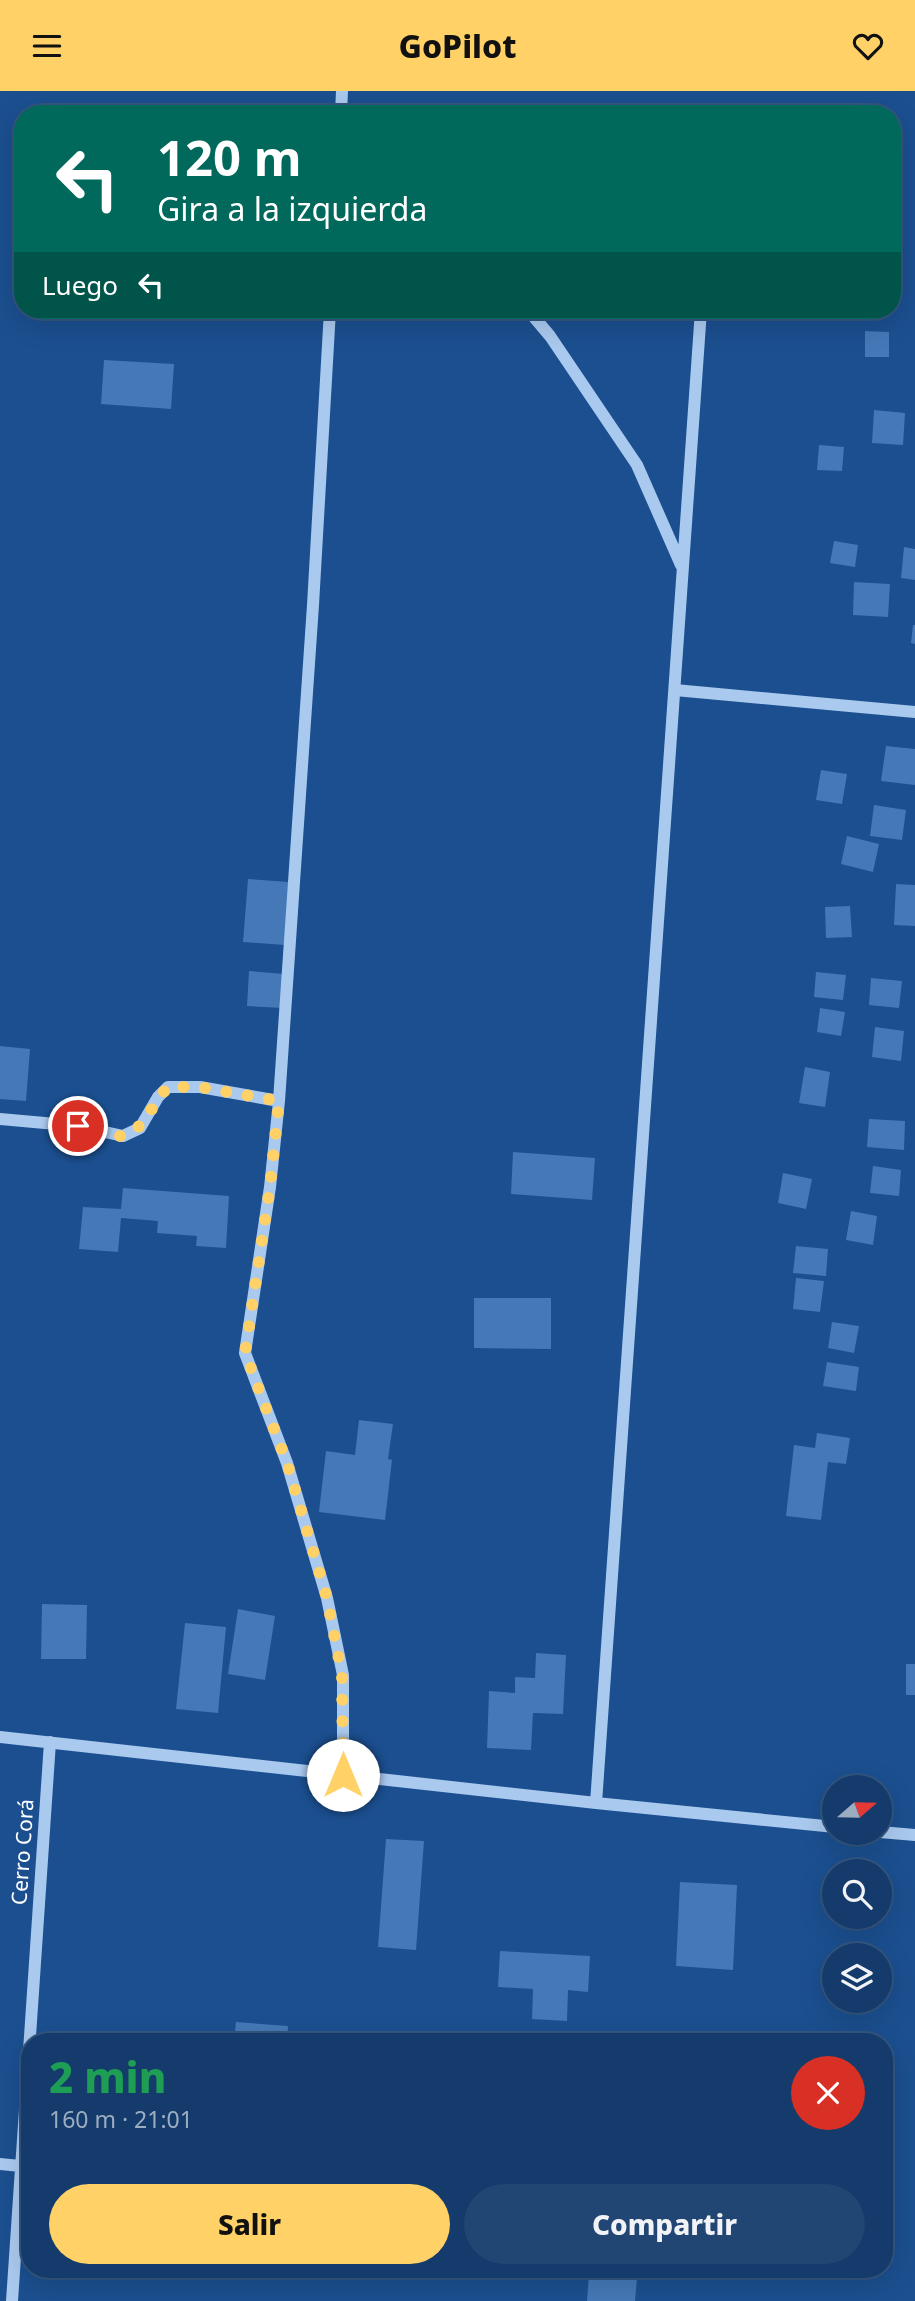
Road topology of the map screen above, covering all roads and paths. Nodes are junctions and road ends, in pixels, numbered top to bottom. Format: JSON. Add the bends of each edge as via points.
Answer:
{"nodes":[{"id":1,"x":329,"y":319,"type":"edge"},
{"id":2,"x":536,"y":319,"type":"edge"},
{"id":3,"x":700,"y":319,"type":"edge"},
{"id":4,"x":683,"y":568,"type":"junction"},
{"id":5,"x":675,"y":690,"type":"junction"},
{"id":6,"x":915,"y":712,"type":"edge"},
{"id":7,"x":279,"y":1101,"type":"junction"},
{"id":8,"x":0,"y":1119,"type":"edge"},
{"id":9,"x":0,"y":1737,"type":"edge"},
{"id":10,"x":50,"y":1742,"type":"junction"},
{"id":11,"x":343,"y":1775,"type":"junction"},
{"id":12,"x":596,"y":1803,"type":"junction"},
{"id":13,"x":822,"y":1826,"type":"edge"},
{"id":14,"x":892,"y":1833,"type":"edge"},
{"id":15,"x":915,"y":1835,"type":"edge"},
{"id":16,"x":33,"y":2033,"type":"edge"},
{"id":17,"x":0,"y":2164,"type":"edge"},
{"id":18,"x":21,"y":2166,"type":"edge"},
{"id":19,"x":21,"y":2208,"type":"edge"},
{"id":20,"x":12,"y":2301,"type":"edge"}],
"edges":[{"from":1,"to":7,"type":"street"},
{"from":2,"to":4,"type":"street","via":[[637,465]]},
{"from":3,"to":4,"type":"street"},
{"from":4,"to":5,"type":"street"},
{"from":5,"to":6,"type":"street"},
{"from":5,"to":12,"type":"street"},
{"from":7,"to":8,"type":"street","via":[[200,1087],[168,1087],[140,1128],[122,1136],[78,1126]]},
{"from":7,"to":11,"type":"street","via":[[245,1353],[287,1463],[327,1598],[342,1675]]},
{"from":9,"to":10,"type":"street"},
{"from":10,"to":11,"type":"street"},
{"from":10,"to":16,"type":"street","name":"Cerro Corá"},
{"from":11,"to":12,"type":"street"},
{"from":12,"to":13,"type":"street"},
{"from":14,"to":15,"type":"street"},
{"from":17,"to":18,"type":"street"},
{"from":19,"to":20,"type":"street","name":"Cerro Corá"}]}
